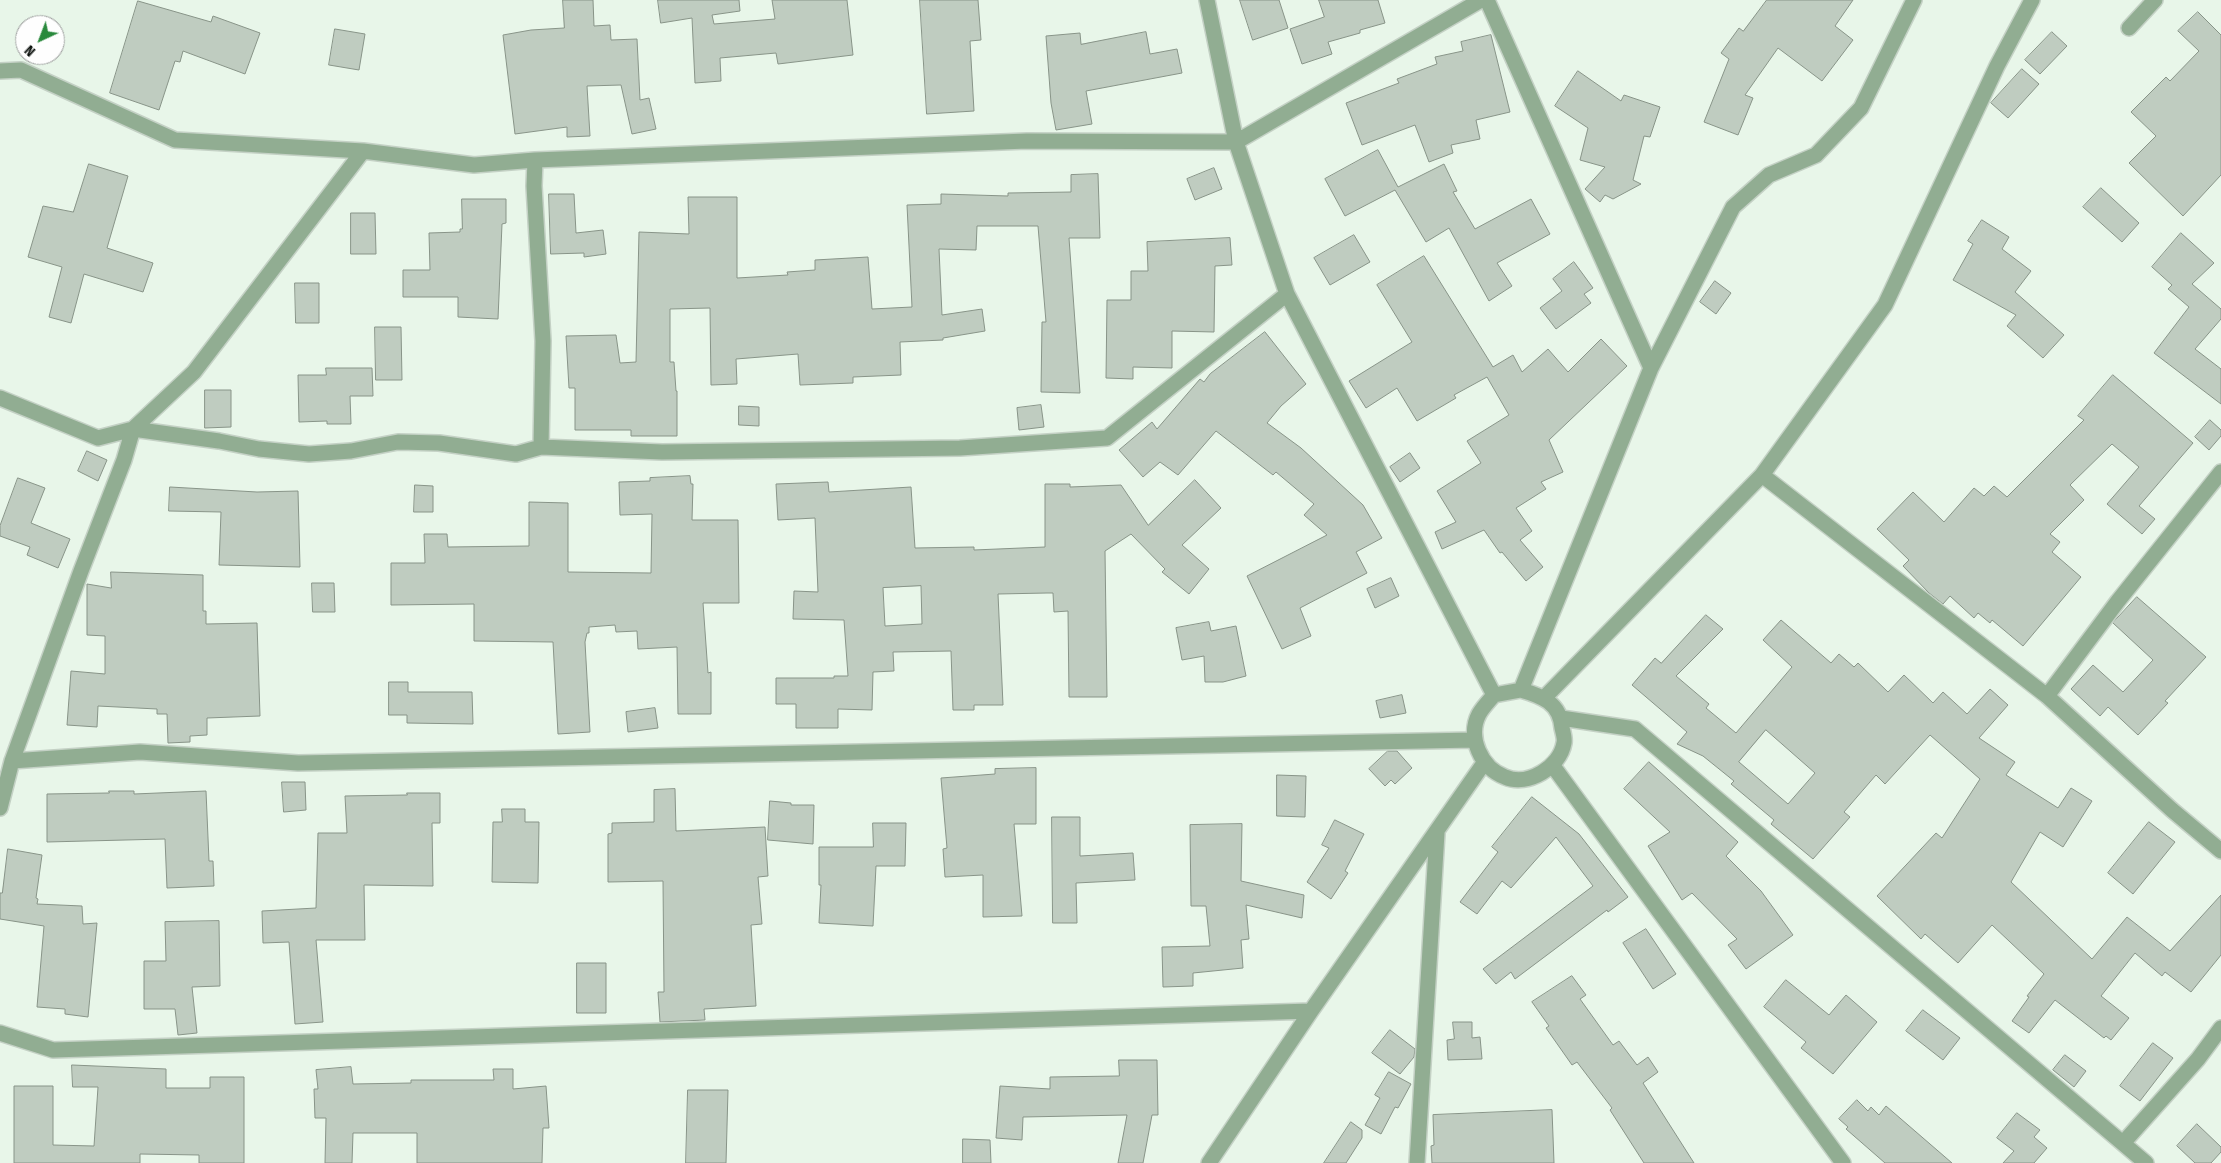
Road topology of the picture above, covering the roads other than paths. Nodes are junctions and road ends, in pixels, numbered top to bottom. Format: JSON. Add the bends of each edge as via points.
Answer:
{"nodes":[{"id":1,"x":1207,"y":0,"type":"edge"},
{"id":2,"x":1481,"y":0,"type":"edge"},
{"id":3,"x":1487,"y":0,"type":"edge"},
{"id":4,"x":1914,"y":0,"type":"edge"},
{"id":5,"x":2032,"y":0,"type":"edge"},
{"id":6,"x":2155,"y":0,"type":"edge"},
{"id":7,"x":2129,"y":28,"type":"dead end"},
{"id":8,"x":0,"y":71,"type":"edge"},
{"id":9,"x":1236,"y":142,"type":"junction"},
{"id":10,"x":363,"y":151,"type":"junction"},
{"id":11,"x":535,"y":160,"type":"junction"},
{"id":12,"x":1287,"y":294,"type":"junction"},
{"id":13,"x":1651,"y":368,"type":"junction"},
{"id":14,"x":0,"y":398,"type":"edge"},
{"id":15,"x":133,"y":429,"type":"junction"},
{"id":16,"x":541,"y":447,"type":"junction"},
{"id":17,"x":2221,"y":472,"type":"edge"},
{"id":18,"x":1762,"y":475,"type":"junction"},
{"id":19,"x":1521,"y":690,"type":"junction"},
{"id":20,"x":1494,"y":696,"type":"junction"},
{"id":21,"x":2047,"y":696,"type":"junction"},
{"id":22,"x":1545,"y":698,"type":"junction"},
{"id":23,"x":1561,"y":718,"type":"junction"},
{"id":24,"x":1474,"y":740,"type":"junction"},
{"id":25,"x":12,"y":761,"type":"junction"},
{"id":26,"x":1484,"y":763,"type":"junction"},
{"id":27,"x":1553,"y":766,"type":"junction"},
{"id":28,"x":0,"y":808,"type":"edge"},
{"id":29,"x":1437,"y":831,"type":"junction"},
{"id":30,"x":2221,"y":851,"type":"edge"},
{"id":31,"x":1311,"y":1011,"type":"junction"},
{"id":32,"x":2221,"y":1028,"type":"edge"},
{"id":33,"x":0,"y":1033,"type":"edge"},
{"id":34,"x":2124,"y":1142,"type":"junction"},
{"id":35,"x":1841,"y":1162,"type":"edge"},
{"id":36,"x":1209,"y":1163,"type":"edge"},
{"id":37,"x":1417,"y":1163,"type":"edge"},
{"id":38,"x":2146,"y":1163,"type":"edge"}],
"edges":[{"from":1,"to":9,"type":"street"},
{"from":2,"to":9,"type":"street"},
{"from":3,"to":13,"type":"street"},
{"from":4,"to":13,"type":"street","via":[[1861,108],[1816,154],[1769,175],[1733,207]]},
{"from":5,"to":18,"type":"street","via":[[1997,66],[1885,305]]},
{"from":6,"to":7,"type":"street"},
{"from":8,"to":10,"type":"street","via":[[21,70],[174,140]]},
{"from":9,"to":11,"type":"street","via":[[1027,141]]},
{"from":9,"to":12,"type":"street"},
{"from":10,"to":11,"type":"street","via":[[474,165]]},
{"from":10,"to":15,"type":"street","via":[[194,372]]},
{"from":11,"to":16,"type":"street","via":[[543,341]]},
{"from":12,"to":16,"type":"street","via":[[1107,438],[960,448],[662,452]]},
{"from":12,"to":20,"type":"street"},
{"from":13,"to":19,"type":"street"},
{"from":14,"to":15,"type":"street","via":[[98,438]]},
{"from":15,"to":16,"type":"street","via":[[308,454],[351,451],[398,442],[439,443],[516,454]]},
{"from":15,"to":25,"type":"street"},
{"from":17,"to":21,"type":"street"},
{"from":18,"to":21,"type":"street"},
{"from":18,"to":22,"type":"street"},
{"from":19,"to":20,"type":"street"},
{"from":19,"to":22,"type":"street"},
{"from":20,"to":24,"type":"street","via":[[1479,715]]},
{"from":21,"to":30,"type":"street"},
{"from":22,"to":23,"type":"street"},
{"from":23,"to":27,"type":"street","via":[[1564,743]]},
{"from":23,"to":34,"type":"street","via":[[1635,729]]},
{"from":24,"to":25,"type":"street","via":[[298,763],[140,752]]},
{"from":24,"to":26,"type":"street"},
{"from":25,"to":28,"type":"street"},
{"from":26,"to":27,"type":"street","via":[[1506,778],[1531,779]]},
{"from":26,"to":29,"type":"street"},
{"from":27,"to":35,"type":"street"},
{"from":29,"to":31,"type":"street"},
{"from":29,"to":37,"type":"street"},
{"from":31,"to":33,"type":"street","via":[[53,1050]]},
{"from":31,"to":36,"type":"street"},
{"from":32,"to":34,"type":"street","via":[[2198,1059]]},
{"from":34,"to":38,"type":"street"}]}
